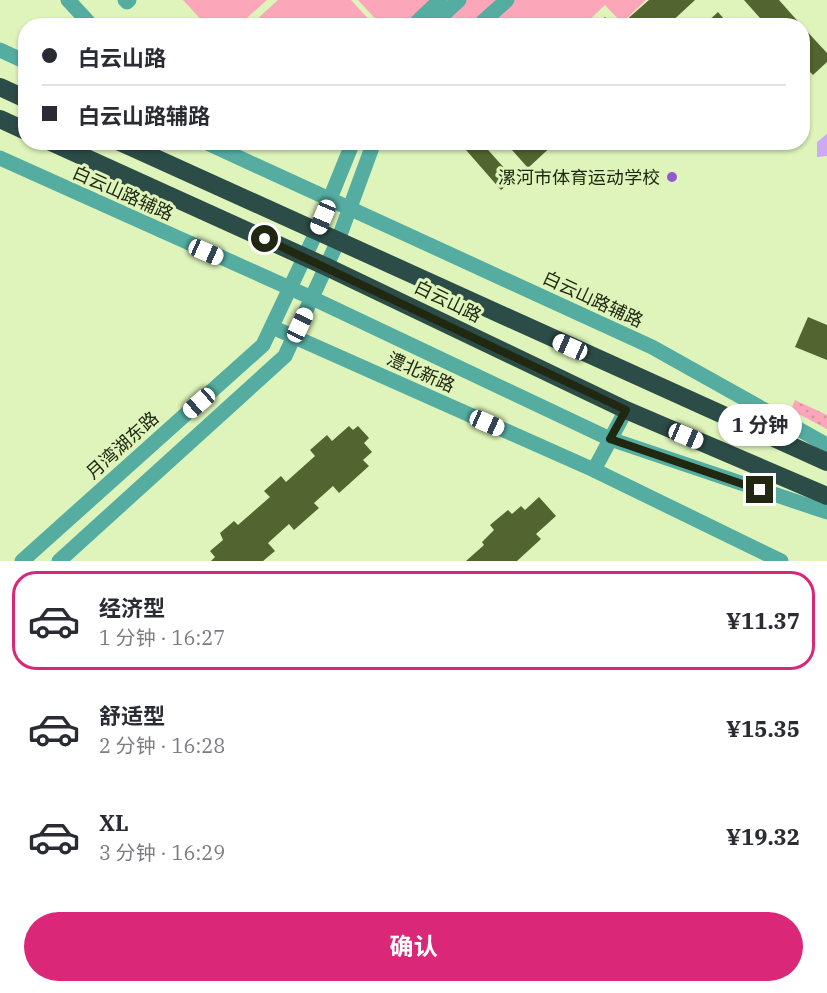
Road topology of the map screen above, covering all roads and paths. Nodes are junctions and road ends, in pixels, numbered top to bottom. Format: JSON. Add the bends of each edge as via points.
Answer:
{"nodes":[{"id":1,"x":69,"y":0,"type":"edge"},
{"id":2,"x":440,"y":0,"type":"edge"},
{"id":3,"x":459,"y":0,"type":"edge"},
{"id":4,"x":507,"y":0,"type":"edge"},
{"id":5,"x":85,"y":18,"type":"edge"},
{"id":6,"x":421,"y":18,"type":"edge"},
{"id":7,"x":440,"y":18,"type":"edge"},
{"id":8,"x":487,"y":18,"type":"edge"},
{"id":9,"x":0,"y":50,"type":"edge"},
{"id":10,"x":18,"y":58,"type":"edge"},
{"id":11,"x":0,"y":87,"type":"edge"},
{"id":12,"x":18,"y":95,"type":"edge"},
{"id":13,"x":0,"y":119,"type":"edge"},
{"id":14,"x":18,"y":127,"type":"edge"},
{"id":15,"x":69,"y":150,"type":"edge"},
{"id":16,"x":137,"y":150,"type":"edge"},
{"id":17,"x":222,"y":150,"type":"edge"},
{"id":18,"x":350,"y":150,"type":"edge"},
{"id":19,"x":371,"y":150,"type":"edge"},
{"id":20,"x":0,"y":158,"type":"edge"},
{"id":21,"x":330,"y":200,"type":"junction"},
{"id":22,"x":351,"y":209,"type":"junction"},
{"id":23,"x":316,"y":233,"type":"junction"},
{"id":24,"x":337,"y":243,"type":"junction"},
{"id":25,"x":304,"y":257,"type":"junction"},
{"id":26,"x":327,"y":267,"type":"junction"},
{"id":27,"x":289,"y":288,"type":"junction"},
{"id":28,"x":312,"y":298,"type":"junction"},
{"id":29,"x":272,"y":327,"type":"junction"},
{"id":30,"x":294,"y":337,"type":"junction"},
{"id":31,"x":626,"y":410,"type":"junction"},
{"id":32,"x":610,"y":439,"type":"junction"},
{"id":33,"x":827,"y":445,"type":"edge"},
{"id":34,"x":827,"y":462,"type":"edge"},
{"id":35,"x":594,"y":470,"type":"junction"},
{"id":36,"x":827,"y":496,"type":"edge"},
{"id":37,"x":827,"y":512,"type":"edge"},
{"id":38,"x":22,"y":561,"type":"edge"},
{"id":39,"x":59,"y":561,"type":"edge"},
{"id":40,"x":781,"y":561,"type":"edge"}],
"edges":[{"from":1,"to":5,"type":"street"},
{"from":2,"to":6,"type":"street"},
{"from":3,"to":7,"type":"street"},
{"from":4,"to":8,"type":"street"},
{"from":9,"to":10,"type":"street"},
{"from":11,"to":12,"type":"highway"},
{"from":13,"to":14,"type":"highway"},
{"from":15,"to":25,"type":"highway","name":"白云山路"},
{"from":16,"to":23,"type":"highway","name":"白云山路"},
{"from":17,"to":21,"type":"street","name":"白云山路辅路"},
{"from":18,"to":21,"type":"street","name":"月湾湖东路"},
{"from":19,"to":22,"type":"street"},
{"from":20,"to":27,"type":"street","name":"白云山路辅路"},
{"from":21,"to":22,"type":"street","name":"白云山路辅路"},
{"from":21,"to":23,"type":"street","name":"月湾湖东路"},
{"from":22,"to":24,"type":"street"},
{"from":22,"to":33,"type":"street","name":"白云山路辅路","via":[[652,347]]},
{"from":23,"to":24,"type":"highway","name":"白云山路"},
{"from":23,"to":25,"type":"street","name":"月湾湖东路"},
{"from":24,"to":26,"type":"street"},
{"from":24,"to":34,"type":"highway","name":"白云山路"},
{"from":25,"to":26,"type":"highway","name":"白云山路"},
{"from":25,"to":27,"type":"street","name":"月湾湖东路"},
{"from":26,"to":28,"type":"street"},
{"from":26,"to":31,"type":"highway","name":"白云山路"},
{"from":27,"to":28,"type":"street","name":"白云山路辅路"},
{"from":27,"to":29,"type":"street","name":"月湾湖东路"},
{"from":28,"to":30,"type":"street"},
{"from":28,"to":32,"type":"street","name":"白云山路辅路"},
{"from":29,"to":30,"type":"street","name":"澧北新路"},
{"from":29,"to":38,"type":"street","name":"月湾湖东路","via":[[263,345]]},
{"from":30,"to":35,"type":"street","name":"澧北新路"},
{"from":30,"to":39,"type":"street","via":[[285,356]]},
{"from":31,"to":32,"type":"street"},
{"from":31,"to":36,"type":"highway","name":"白云山路"},
{"from":32,"to":35,"type":"street"},
{"from":32,"to":37,"type":"street","name":"白云山路辅路"},
{"from":35,"to":40,"type":"street","name":"澧北新路"}]}
